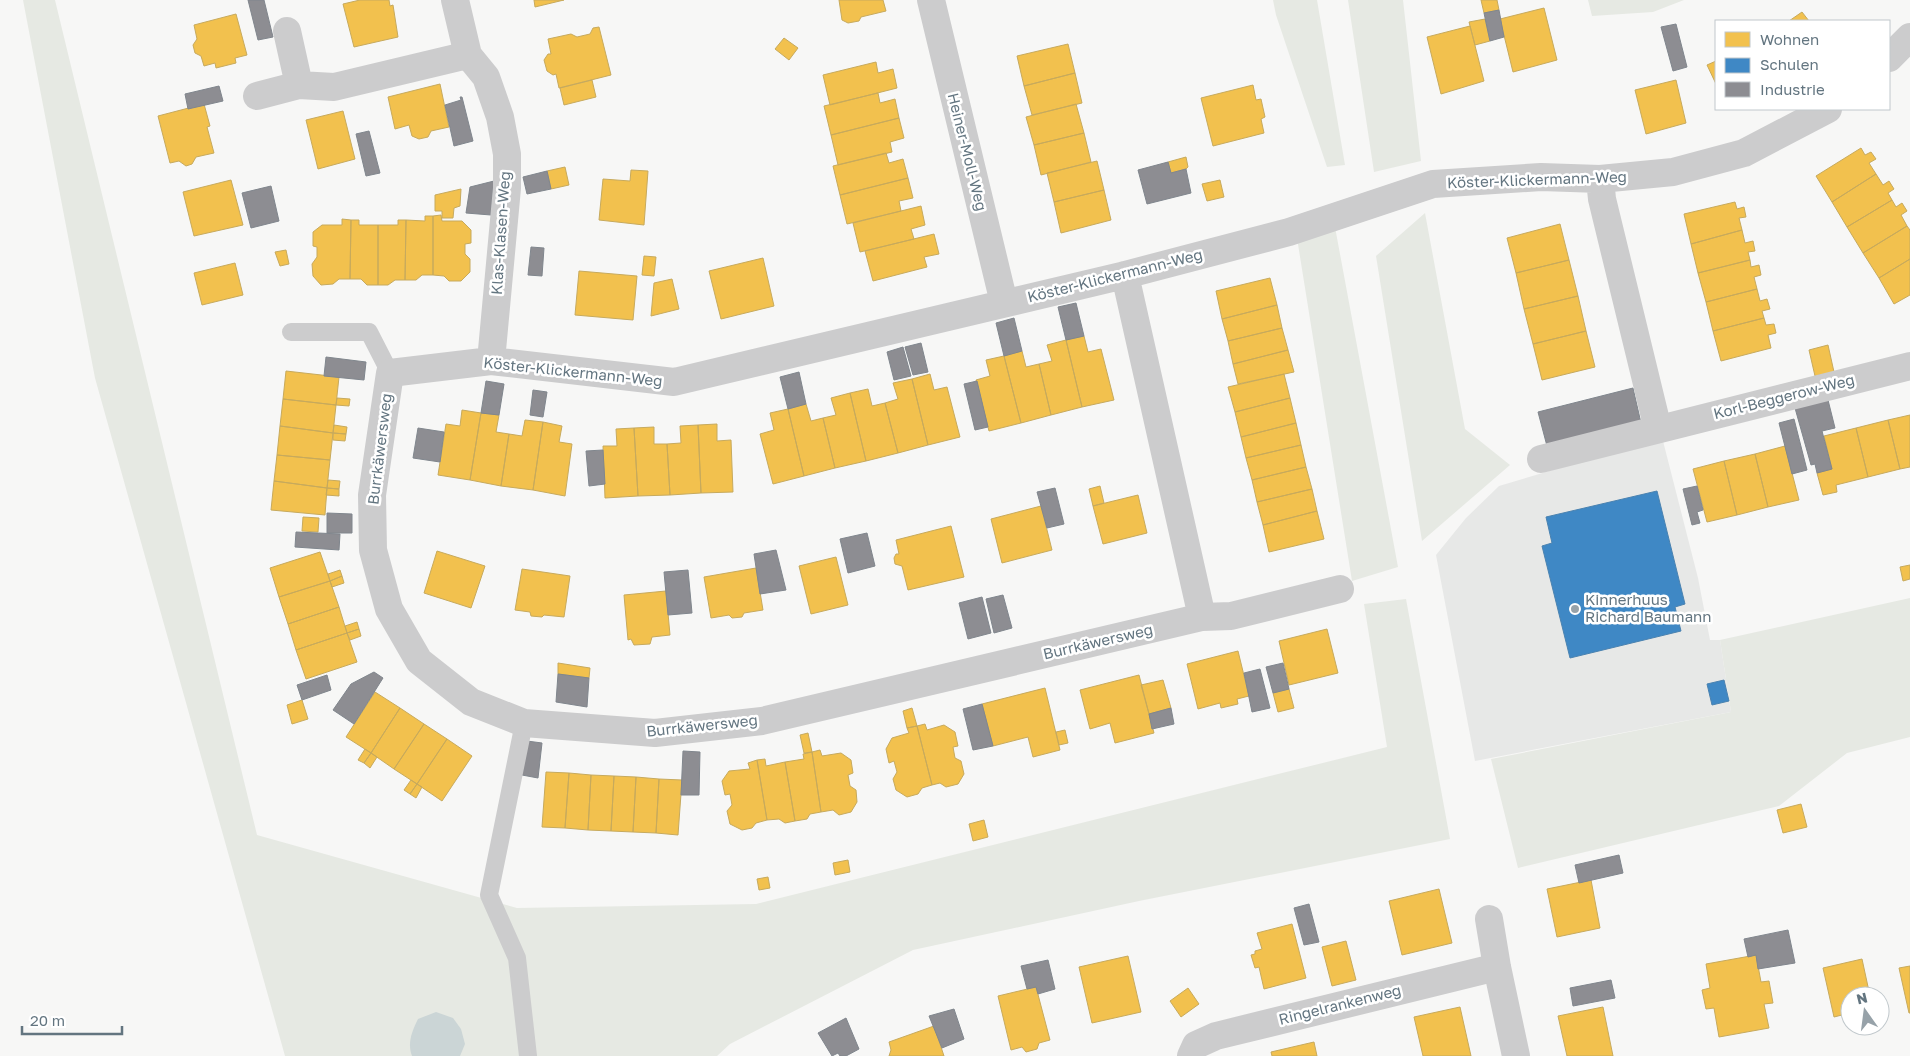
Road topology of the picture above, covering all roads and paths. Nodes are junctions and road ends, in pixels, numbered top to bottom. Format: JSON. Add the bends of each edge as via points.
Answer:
{"nodes":[{"id":1,"x":455,"y":0,"type":"edge"},
{"id":2,"x":931,"y":0,"type":"edge"},
{"id":3,"x":286,"y":31,"type":"dead end"},
{"id":4,"x":1910,"y":37,"type":"edge"},
{"id":5,"x":468,"y":55,"type":"junction"},
{"id":6,"x":1890,"y":57,"type":"edge"},
{"id":7,"x":299,"y":85,"type":"junction"},
{"id":8,"x":257,"y":96,"type":"dead end"},
{"id":9,"x":1826,"y":110,"type":"edge"},
{"id":10,"x":1600,"y":179,"type":"junction"},
{"id":11,"x":1125,"y":275,"type":"junction"},
{"id":12,"x":1004,"y":303,"type":"junction"},
{"id":13,"x":291,"y":332,"type":"dead end"},
{"id":14,"x":491,"y":361,"type":"junction"},
{"id":15,"x":1910,"y":366,"type":"edge"},
{"id":16,"x":390,"y":373,"type":"junction"},
{"id":17,"x":1658,"y":429,"type":"junction"},
{"id":18,"x":1541,"y":459,"type":"dead end"},
{"id":19,"x":1340,"y":589,"type":"dead end"},
{"id":20,"x":1202,"y":617,"type":"junction"},
{"id":21,"x":524,"y":723,"type":"junction"},
{"id":22,"x":1489,"y":919,"type":"dead end"},
{"id":23,"x":1497,"y":967,"type":"junction"},
{"id":24,"x":528,"y":1056,"type":"edge"},
{"id":25,"x":1191,"y":1056,"type":"edge"},
{"id":26,"x":1516,"y":1056,"type":"edge"}],
"edges":[{"from":1,"to":5,"type":"street","name":"Klas-Klasen-Weg"},
{"from":2,"to":12,"type":"street","name":"Heiner-Moll-Weg"},
{"from":3,"to":7,"type":"street"},
{"from":4,"to":6,"type":"street"},
{"from":5,"to":7,"type":"street","via":[[334,87]]},
{"from":5,"to":14,"type":"street","name":"Klas-Klasen-Weg","via":[[486,77],[500,118],[507,154],[507,188]]},
{"from":7,"to":8,"type":"street"},
{"from":9,"to":10,"type":"street","name":"Köster-Klickermann-Weg","via":[[1744,153],[1673,172]]},
{"from":10,"to":11,"type":"street","name":"Köster-Klickermann-Weg","via":[[1541,177],[1433,184],[1289,232]]},
{"from":10,"to":17,"type":"street","via":[[1602,199]]},
{"from":11,"to":12,"type":"street","name":"Köster-Klickermann-Weg"},
{"from":11,"to":20,"type":"street"},
{"from":12,"to":14,"type":"street","name":"Köster-Klickermann-Weg","via":[[674,382]]},
{"from":13,"to":16,"type":"lane","via":[[369,332]]},
{"from":14,"to":16,"type":"street","name":"Köster-Klickermann-Weg"},
{"from":15,"to":17,"type":"street","name":"Korl-Beggerow-Weg"},
{"from":16,"to":21,"type":"street","name":"Burrkäwersweg","via":[[372,495],[374,550],[389,609],[419,661],[471,702]]},
{"from":17,"to":18,"type":"street","name":"Korl-Beggerow-Weg"},
{"from":19,"to":20,"type":"street","name":"Burrkäwersweg","via":[[1231,616]]},
{"from":20,"to":21,"type":"street","name":"Burrkäwersweg","via":[[762,720],[655,733]]},
{"from":21,"to":24,"type":"lane","via":[[489,895],[517,958]]},
{"from":22,"to":23,"type":"street"},
{"from":23,"to":25,"type":"street","name":"Ringelrankenweg","via":[[1216,1036],[1196,1045]]},
{"from":23,"to":26,"type":"street"}]}
